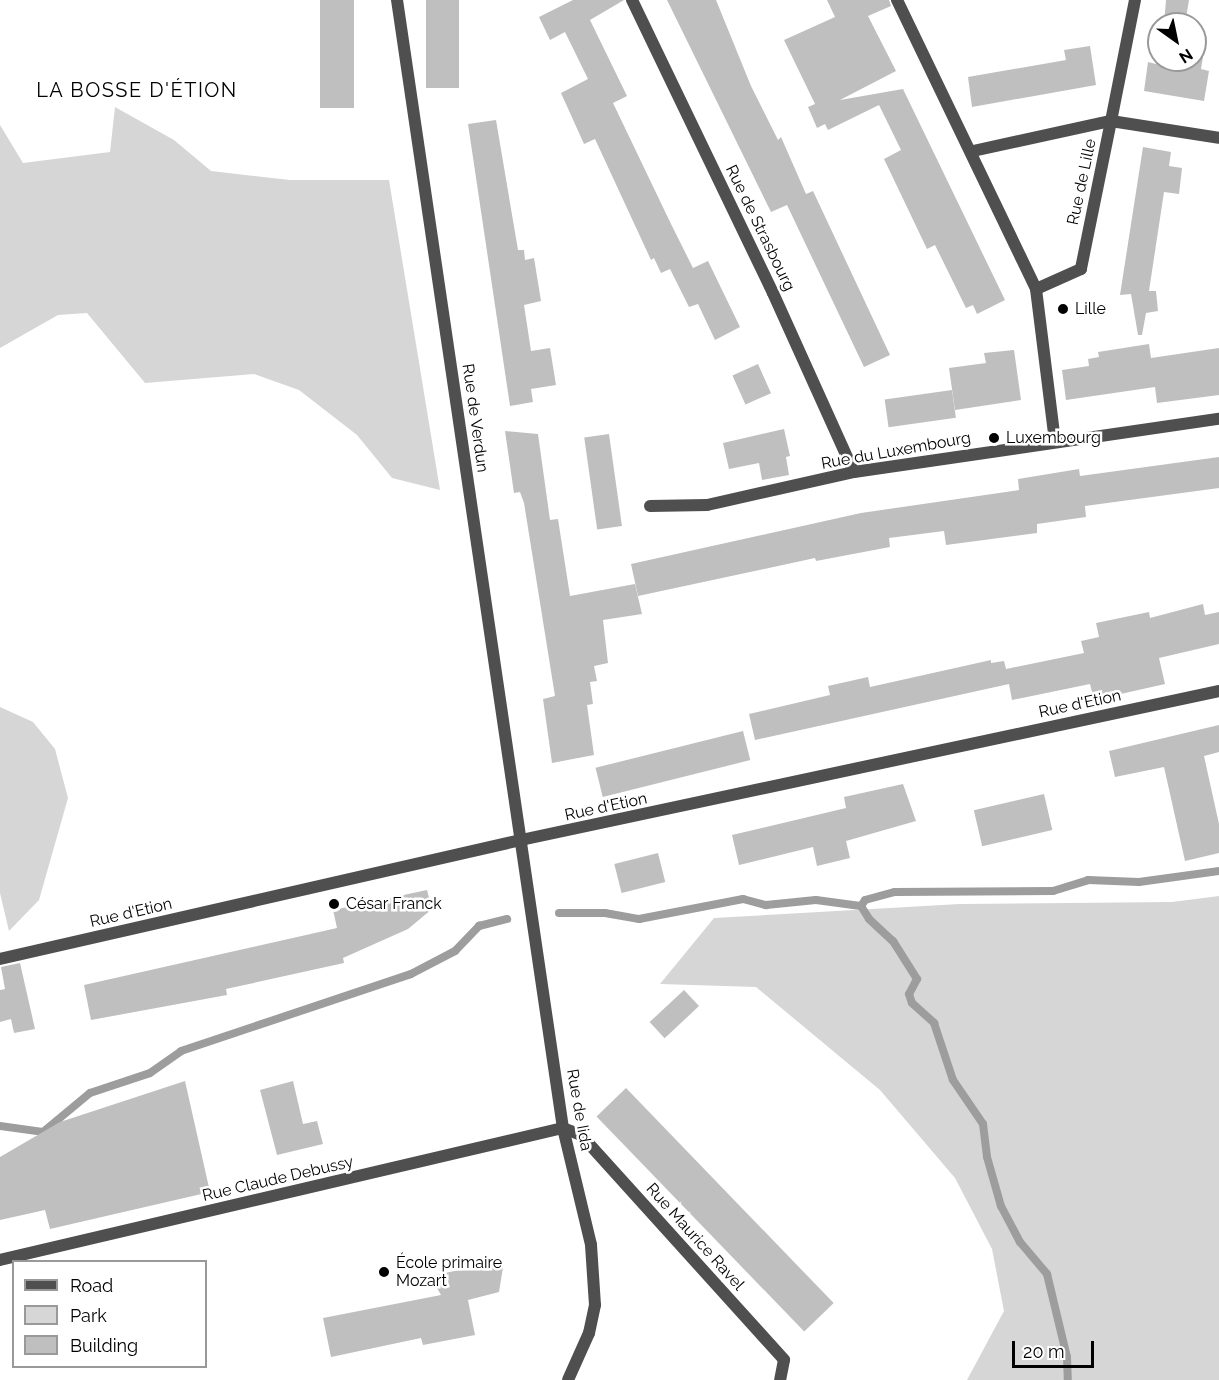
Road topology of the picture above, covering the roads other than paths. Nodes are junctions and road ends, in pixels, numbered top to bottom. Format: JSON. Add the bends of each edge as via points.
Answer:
{"nodes":[{"id":1,"x":397,"y":0,"type":"edge"},
{"id":2,"x":632,"y":0,"type":"edge"},
{"id":3,"x":897,"y":0,"type":"edge"},
{"id":4,"x":1135,"y":0,"type":"edge"},
{"id":5,"x":1111,"y":121,"type":"junction"},
{"id":6,"x":1219,"y":138,"type":"edge"},
{"id":7,"x":973,"y":151,"type":"junction"},
{"id":8,"x":1036,"y":289,"type":"junction"},
{"id":9,"x":1219,"y":419,"type":"edge"},
{"id":10,"x":1055,"y":442,"type":"junction"},
{"id":11,"x":854,"y":472,"type":"junction"},
{"id":12,"x":650,"y":506,"type":"dead end"},
{"id":13,"x":1219,"y":691,"type":"edge"},
{"id":14,"x":521,"y":840,"type":"junction"},
{"id":15,"x":0,"y":959,"type":"edge"},
{"id":16,"x":563,"y":1128,"type":"junction"},
{"id":17,"x":0,"y":1260,"type":"edge"},
{"id":18,"x":568,"y":1380,"type":"edge"},
{"id":19,"x":780,"y":1380,"type":"edge"}],
"edges":[{"from":1,"to":14,"type":"street","name":"Rue de Verdun"},
{"from":2,"to":11,"type":"street","name":"Rue de Strasbourg"},
{"from":3,"to":7,"type":"street"},
{"from":4,"to":5,"type":"street"},
{"from":5,"to":6,"type":"street"},
{"from":5,"to":7,"type":"street","name":"Rue de Lille"},
{"from":5,"to":8,"type":"street","name":"Rue de Lille","via":[[1081,269]]},
{"from":7,"to":8,"type":"street"},
{"from":8,"to":10,"type":"street"},
{"from":9,"to":10,"type":"street","name":"Rue du Luxembourg"},
{"from":10,"to":11,"type":"street","name":"Rue du Luxembourg"},
{"from":11,"to":12,"type":"street","name":"Rue du Luxembourg","via":[[707,505]]},
{"from":13,"to":14,"type":"street","name":"Rue d'Etion"},
{"from":14,"to":15,"type":"street","name":"Rue d'Etion"},
{"from":14,"to":16,"type":"street","name":"Rue de Iida"},
{"from":16,"to":17,"type":"street","name":"Rue Claude Debussy"},
{"from":16,"to":18,"type":"street","name":"Rue de Iida","via":[[591,1245],[594,1305],[589,1334]]},
{"from":16,"to":19,"type":"street","name":"Rue Maurice Ravel","via":[[581,1135],[783,1360]]}]}
